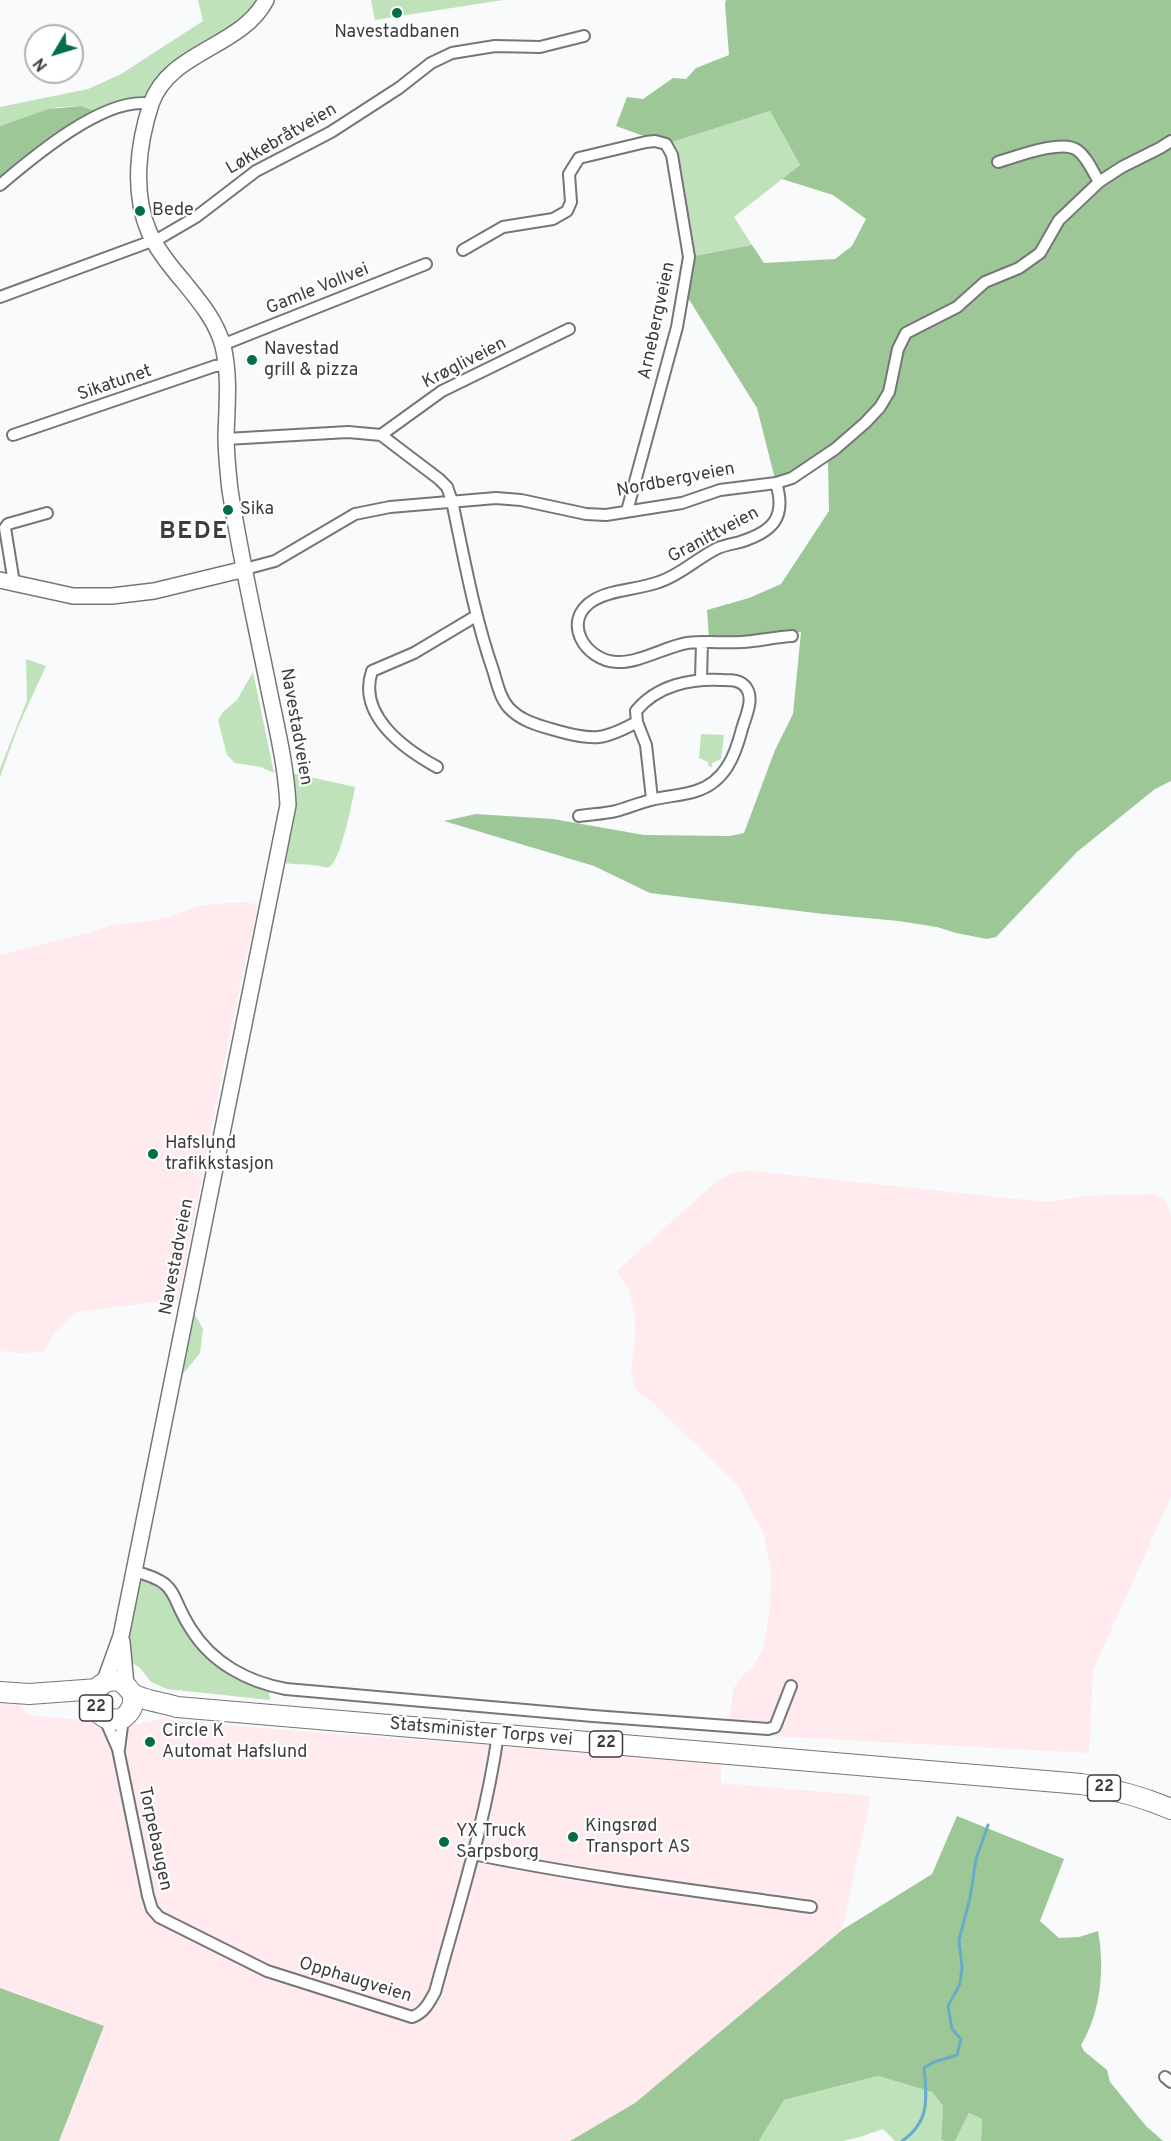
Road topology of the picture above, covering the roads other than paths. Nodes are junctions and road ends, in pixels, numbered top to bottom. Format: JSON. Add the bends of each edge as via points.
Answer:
{"nodes":[{"id":1,"x":266,"y":0,"type":"edge"},
{"id":2,"x":584,"y":36,"type":"dead end"},
{"id":3,"x":151,"y":104,"type":"junction"},
{"id":4,"x":1171,"y":141,"type":"edge"},
{"id":5,"x":998,"y":162,"type":"dead end"},
{"id":6,"x":1099,"y":182,"type":"junction"},
{"id":7,"x":0,"y":185,"type":"edge"},
{"id":8,"x":153,"y":240,"type":"junction"},
{"id":9,"x":463,"y":250,"type":"dead end"},
{"id":10,"x":426,"y":264,"type":"dead end"},
{"id":11,"x":0,"y":297,"type":"edge"},
{"id":12,"x":569,"y":329,"type":"dead end"},
{"id":13,"x":222,"y":345,"type":"junction"},
{"id":14,"x":227,"y":364,"type":"junction"},
{"id":15,"x":13,"y":435,"type":"dead end"},
{"id":16,"x":381,"y":435,"type":"junction"},
{"id":17,"x":226,"y":439,"type":"junction"},
{"id":18,"x":777,"y":483,"type":"junction"},
{"id":19,"x":452,"y":501,"type":"junction"},
{"id":20,"x":627,"y":511,"type":"junction"},
{"id":21,"x":48,"y":513,"type":"dead end"},
{"id":22,"x":245,"y":569,"type":"junction"},
{"id":23,"x":7,"y":582,"type":"edge"},
{"id":24,"x":476,"y":616,"type":"junction"},
{"id":25,"x":792,"y":636,"type":"dead end"},
{"id":26,"x":702,"y":642,"type":"junction"},
{"id":27,"x":701,"y":679,"type":"junction"},
{"id":28,"x":637,"y":722,"type":"junction"},
{"id":29,"x":438,"y":767,"type":"dead end"},
{"id":30,"x":652,"y":800,"type":"junction"},
{"id":31,"x":579,"y":816,"type":"dead end"},
{"id":32,"x":133,"y":1571,"type":"junction"},
{"id":33,"x":121,"y":1636,"type":"junction"},
{"id":34,"x":101,"y":1686,"type":"junction"},
{"id":35,"x":791,"y":1686,"type":"dead end"},
{"id":36,"x":129,"y":1689,"type":"junction"},
{"id":37,"x":0,"y":1692,"type":"edge"},
{"id":38,"x":29,"y":1694,"type":"junction"},
{"id":39,"x":177,"y":1707,"type":"junction"},
{"id":40,"x":100,"y":1714,"type":"junction"},
{"id":41,"x":126,"y":1716,"type":"junction"},
{"id":42,"x":498,"y":1734,"type":"junction"},
{"id":43,"x":118,"y":1749,"type":"junction"},
{"id":44,"x":1171,"y":1809,"type":"edge"},
{"id":45,"x":473,"y":1854,"type":"junction"},
{"id":46,"x":811,"y":1907,"type":"dead end"},
{"id":47,"x":159,"y":1917,"type":"joint"}],
"edges":[{"from":1,"to":3,"type":"street","name":"Navestadveien","via":[[253,19],[239,30],[170,75]]},
{"from":2,"to":8,"type":"street","name":"Løkkebråtveien","via":[[540,47],[495,46],[452,53],[431,63],[331,132],[256,171],[196,217]]},
{"from":3,"to":7,"type":"street","via":[[128,104],[74,128]]},
{"from":3,"to":8,"type":"street","name":"Navestadveien","via":[[139,165],[144,214]]},
{"from":4,"to":6,"type":"street","name":"Nordbergveien"},
{"from":5,"to":6,"type":"street","via":[[1048,148],[1067,147],[1077,150]]},
{"from":6,"to":18,"type":"street","name":"Nordbergveien","via":[[1059,220],[1040,253],[1019,268],[985,282],[957,307],[906,333],[898,349],[889,392],[866,423],[801,472]]},
{"from":8,"to":11,"type":"street","name":"Løkkebråtveien"},
{"from":8,"to":13,"type":"street","name":"Navestadveien","via":[[212,320]]},
{"from":9,"to":20,"type":"street","name":"Arnebergveien","via":[[503,227],[553,219],[567,211],[571,202],[569,174],[579,158],[646,142],[666,144],[672,155],[689,257],[677,327]]},
{"from":10,"to":13,"type":"street","name":"Gamle Vollvei"},
{"from":12,"to":16,"type":"street","name":"Krøgliveien","via":[[442,391]]},
{"from":13,"to":14,"type":"street","name":"Navestadveien"},
{"from":14,"to":15,"type":"street","name":"Sikatunet"},
{"from":14,"to":17,"type":"street","name":"Navestadveien"},
{"from":16,"to":17,"type":"street","via":[[348,432]]},
{"from":16,"to":19,"type":"street","via":[[439,479]]},
{"from":17,"to":22,"type":"street","name":"Navestadveien","via":[[230,489]]},
{"from":18,"to":20,"type":"street","name":"Nordbergveien","via":[[720,490],[682,503]]},
{"from":18,"to":26,"type":"street","name":"Granittveien","via":[[781,509],[768,529],[720,547],[661,582],[602,596],[582,610],[578,624],[578,636],[584,646],[606,661],[619,662]]},
{"from":19,"to":20,"type":"street","name":"Nordbergveien","via":[[496,498],[586,514]]},
{"from":19,"to":22,"type":"street","name":"Nordbergveien","via":[[355,514],[275,561]]},
{"from":19,"to":24,"type":"street"},
{"from":21,"to":23,"type":"street","via":[[4,528]]},
{"from":22,"to":23,"type":"street","name":"Nordbergveien","via":[[154,591],[112,596],[73,596]]},
{"from":22,"to":32,"type":"street","name":"Navestadveien","via":[[287,772],[288,805]]},
{"from":24,"to":28,"type":"street","via":[[501,693],[516,714],[530,723],[585,738],[623,730]]},
{"from":24,"to":29,"type":"street","via":[[372,671],[369,680],[369,698],[388,730],[417,756]]},
{"from":25,"to":26,"type":"street","name":"Granittveien"},
{"from":26,"to":27,"type":"street"},
{"from":27,"to":28,"type":"street","via":[[688,680],[644,701],[636,711]]},
{"from":27,"to":30,"type":"street","via":[[743,683],[749,690],[737,748],[730,764],[710,786]]},
{"from":28,"to":30,"type":"street","via":[[646,745]]},
{"from":30,"to":31,"type":"street"},
{"from":32,"to":33,"type":"street","name":"Navestadveien"},
{"from":32,"to":35,"type":"street","via":[[163,1581],[172,1590],[192,1631],[211,1653],[228,1667],[268,1686],[768,1729],[779,1721]]},
{"from":33,"to":34,"type":"street","name":"Navestadveien"},
{"from":33,"to":36,"type":"street","name":"Navestadveien"},
{"from":34,"to":36,"type":"highway","number":"22","via":[[115,1681]]},
{"from":34,"to":38,"type":"highway","number":"22"},
{"from":34,"to":40,"type":"highway","number":"22","via":[[94,1700]]},
{"from":36,"to":39,"type":"highway","name":"Statsminister Torps vei","number":"22","via":[[140,1697]]},
{"from":36,"to":41,"type":"highway","number":"22","via":[[133,1703]]},
{"from":37,"to":38,"type":"highway","number":"22"},
{"from":38,"to":40,"type":"highway","number":"22"},
{"from":39,"to":41,"type":"highway","name":"Statsminister Torps vei","number":"22"},
{"from":39,"to":42,"type":"highway","name":"Statsminister Torps vei","number":"22"},
{"from":40,"to":41,"type":"highway","number":"22","via":[[115,1720]]},
{"from":40,"to":43,"type":"street"},
{"from":41,"to":43,"type":"street"},
{"from":42,"to":44,"type":"highway","name":"Statsminister Torps vei","number":"22","via":[[1035,1780],[1112,1789]]},
{"from":42,"to":45,"type":"street","name":"Opphaugveien"},
{"from":43,"to":47,"type":"street","name":"Torpebaugen","via":[[148,1896]]},
{"from":45,"to":46,"type":"street","via":[[664,1888]]},
{"from":45,"to":47,"type":"street","name":"Opphaugveien","via":[[435,1992],[423,2011],[412,2017],[267,1971]]}]}
